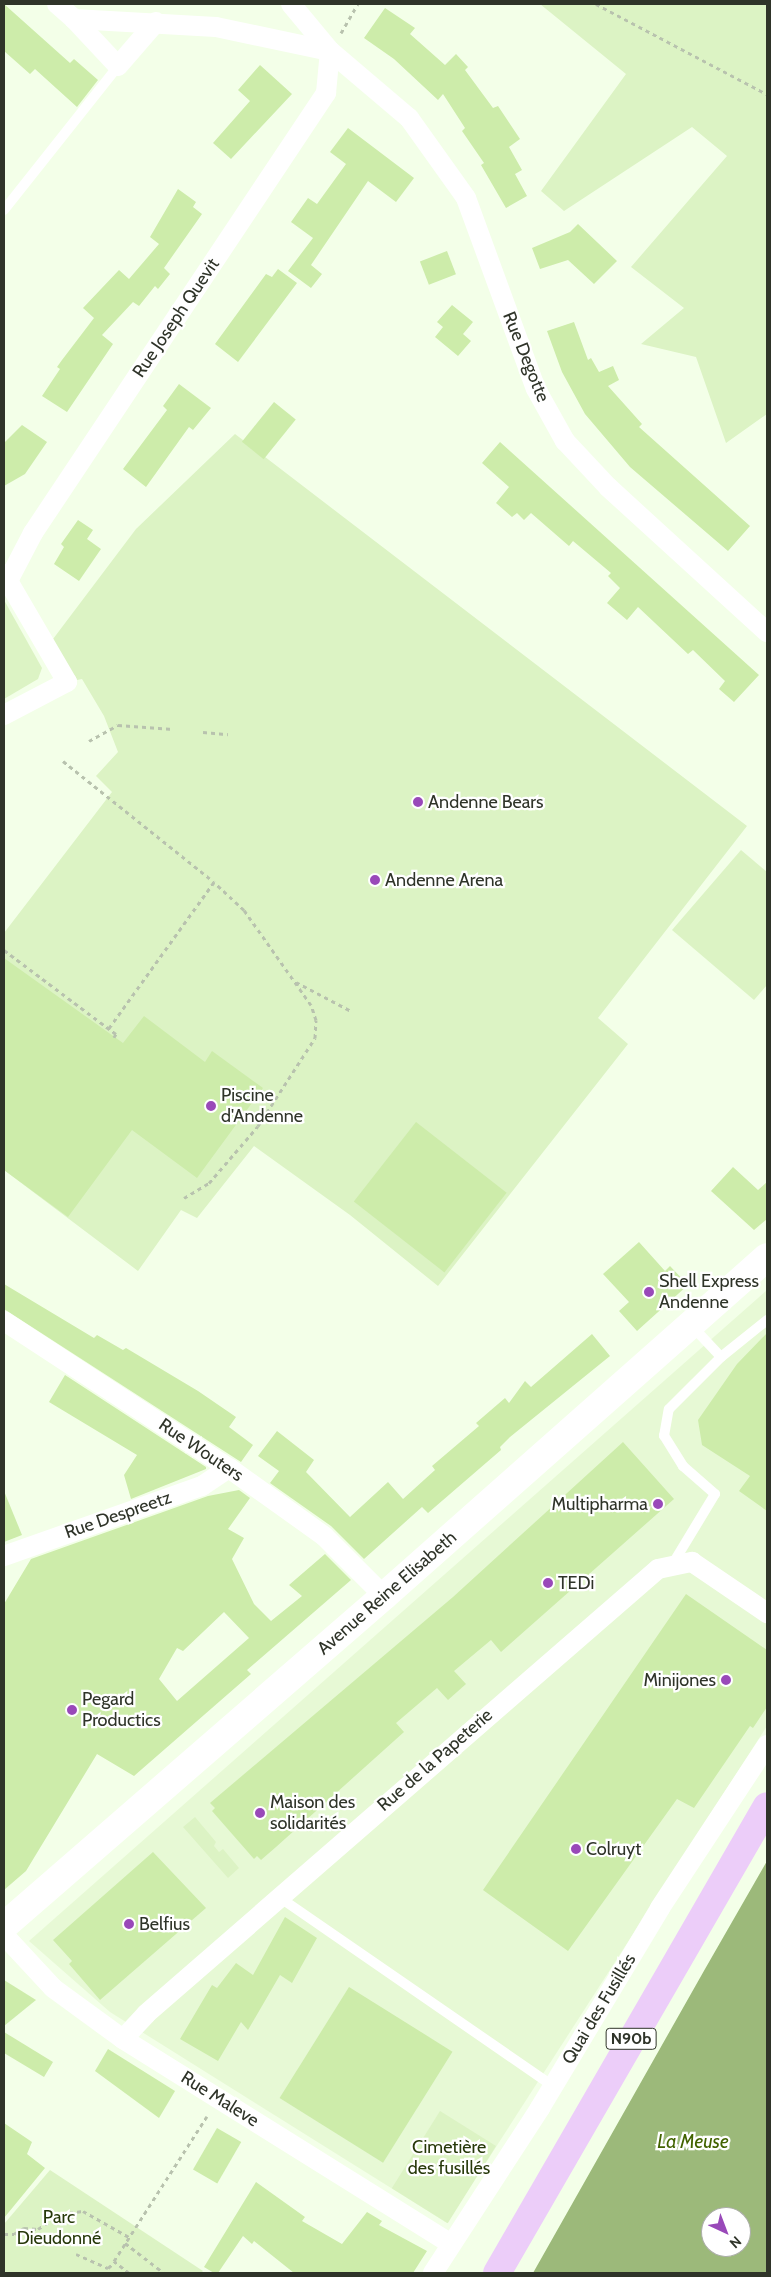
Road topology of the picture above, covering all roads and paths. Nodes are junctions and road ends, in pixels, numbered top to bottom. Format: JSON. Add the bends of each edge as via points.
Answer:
{"nodes":[{"id":1,"x":57,"y":4,"type":"edge"},
{"id":2,"x":291,"y":4,"type":"edge"},
{"id":3,"x":358,"y":4,"type":"edge"},
{"id":4,"x":596,"y":4,"type":"edge"},
{"id":5,"x":74,"y":19,"type":"junction"},
{"id":6,"x":156,"y":22,"type":"junction"},
{"id":7,"x":330,"y":51,"type":"junction"},
{"id":8,"x":118,"y":66,"type":"junction"},
{"id":9,"x":767,"y":94,"type":"edge"},
{"id":10,"x":4,"y":210,"type":"edge"},
{"id":11,"x":5,"y":579,"type":"edge"},
{"id":12,"x":767,"y":632,"type":"edge"},
{"id":13,"x":4,"y":715,"type":"edge"},
{"id":14,"x":173,"y":729,"type":"dead end"},
{"id":15,"x":203,"y":732,"type":"dead end"},
{"id":16,"x":228,"y":734,"type":"dead end"},
{"id":17,"x":89,"y":741,"type":"dead end"},
{"id":18,"x":63,"y":761,"type":"dead end"},
{"id":19,"x":214,"y":882,"type":"junction"},
{"id":20,"x":4,"y":950,"type":"edge"},
{"id":21,"x":294,"y":980,"type":"junction"},
{"id":22,"x":350,"y":1012,"type":"dead end"},
{"id":23,"x":108,"y":1028,"type":"junction"},
{"id":24,"x":114,"y":1036,"type":"dead end"},
{"id":25,"x":184,"y":1198,"type":"dead end"},
{"id":26,"x":767,"y":1257,"type":"edge"},
{"id":27,"x":4,"y":1320,"type":"edge"},
{"id":28,"x":767,"y":1320,"type":"edge"},
{"id":29,"x":691,"y":1325,"type":"junction"},
{"id":30,"x":721,"y":1357,"type":"junction"},
{"id":31,"x":229,"y":1468,"type":"junction"},
{"id":32,"x":4,"y":1556,"type":"edge"},
{"id":33,"x":672,"y":1566,"type":"junction"},
{"id":34,"x":384,"y":1596,"type":"junction"},
{"id":35,"x":767,"y":1613,"type":"edge"},
{"id":36,"x":767,"y":1746,"type":"edge"},
{"id":37,"x":767,"y":1806,"type":"edge"},
{"id":38,"x":279,"y":1897,"type":"junction"},
{"id":39,"x":4,"y":1926,"type":"edge"},
{"id":40,"x":4,"y":1935,"type":"edge"},
{"id":41,"x":123,"y":2039,"type":"junction"},
{"id":42,"x":553,"y":2086,"type":"junction"},
{"id":43,"x":218,"y":2098,"type":"junction"},
{"id":44,"x":4,"y":2234,"type":"edge"},
{"id":45,"x":128,"y":2237,"type":"junction"},
{"id":46,"x":125,"y":2242,"type":"junction"},
{"id":47,"x":451,"y":2244,"type":"junction"},
{"id":48,"x":76,"y":2254,"type":"dead end"},
{"id":49,"x":115,"y":2262,"type":"junction"},
{"id":50,"x":129,"y":2273,"type":"edge"},
{"id":51,"x":164,"y":2273,"type":"edge"},
{"id":52,"x":433,"y":2273,"type":"edge"},
{"id":53,"x":497,"y":2273,"type":"edge"}],
"edges":[{"from":1,"to":5,"type":"street"},
{"from":2,"to":7,"type":"street","name":"Rue Degotte"},
{"from":3,"to":7,"type":"path"},
{"from":4,"to":9,"type":"path"},
{"from":5,"to":6,"type":"street"},
{"from":5,"to":8,"type":"street"},
{"from":6,"to":7,"type":"street","via":[[216,27]]},
{"from":6,"to":8,"type":"street"},
{"from":7,"to":11,"type":"street","name":"Rue Joseph Quevit","via":[[326,93]]},
{"from":7,"to":12,"type":"street","name":"Rue Degotte","via":[[409,118],[466,198],[536,390],[564,442],[608,487]]},
{"from":8,"to":10,"type":"lane"},
{"from":11,"to":13,"type":"street","via":[[67,682]]},
{"from":14,"to":17,"type":"path","via":[[118,725]]},
{"from":15,"to":16,"type":"path"},
{"from":18,"to":19,"type":"path"},
{"from":19,"to":21,"type":"path","via":[[244,910]]},
{"from":19,"to":23,"type":"path"},
{"from":20,"to":23,"type":"path"},
{"from":21,"to":22,"type":"path"},
{"from":21,"to":25,"type":"path","via":[[311,1005],[316,1020],[315,1038],[258,1126],[209,1183]]},
{"from":23,"to":24,"type":"path","via":[[116,1034]]},
{"from":26,"to":29,"type":"main road","name":"Avenue Reine Elisabeth"},
{"from":27,"to":31,"type":"street","name":"Rue Wouters"},
{"from":28,"to":30,"type":"lane"},
{"from":29,"to":30,"type":"lane"},
{"from":29,"to":34,"type":"main road","name":"Avenue Reine Elisabeth"},
{"from":30,"to":33,"type":"lane","via":[[669,1409],[664,1436],[682,1466],[715,1494]]},
{"from":31,"to":32,"type":"street","name":"Rue Despreetz","via":[[202,1486]]},
{"from":31,"to":34,"type":"street","name":"Rue Wouters","via":[[324,1536]]},
{"from":33,"to":35,"type":"street","name":"Rue de la Papeterie","via":[[692,1562]]},
{"from":33,"to":38,"type":"street","name":"Rue de la Papeterie","via":[[658,1568]]},
{"from":34,"to":39,"type":"main road","name":"Avenue Reine Elisabeth"},
{"from":36,"to":42,"type":"street","name":"Quai des Fusillés","via":[[660,1908]]},
{"from":37,"to":53,"type":"main road","number":"N90b"},
{"from":38,"to":41,"type":"street","name":"Rue de la Papeterie","via":[[146,2014]]},
{"from":38,"to":42,"type":"lane"},
{"from":40,"to":41,"type":"street","name":"Rue Maleve","via":[[53,1988]]},
{"from":41,"to":43,"type":"street","name":"Rue Maleve"},
{"from":42,"to":47,"type":"street","name":"Quai des Fusillés"},
{"from":43,"to":45,"type":"path"},
{"from":43,"to":47,"type":"street","name":"Rue Maleve"},
{"from":44,"to":45,"type":"path","via":[[14,2234],[24,2228],[38,2229],[61,2214],[83,2211]]},
{"from":45,"to":46,"type":"path"},
{"from":46,"to":49,"type":"path"},
{"from":46,"to":51,"type":"path"},
{"from":47,"to":52,"type":"street","name":"Quai des Fusillés"},
{"from":48,"to":49,"type":"path","via":[[108,2268]]},
{"from":49,"to":50,"type":"path"}]}
